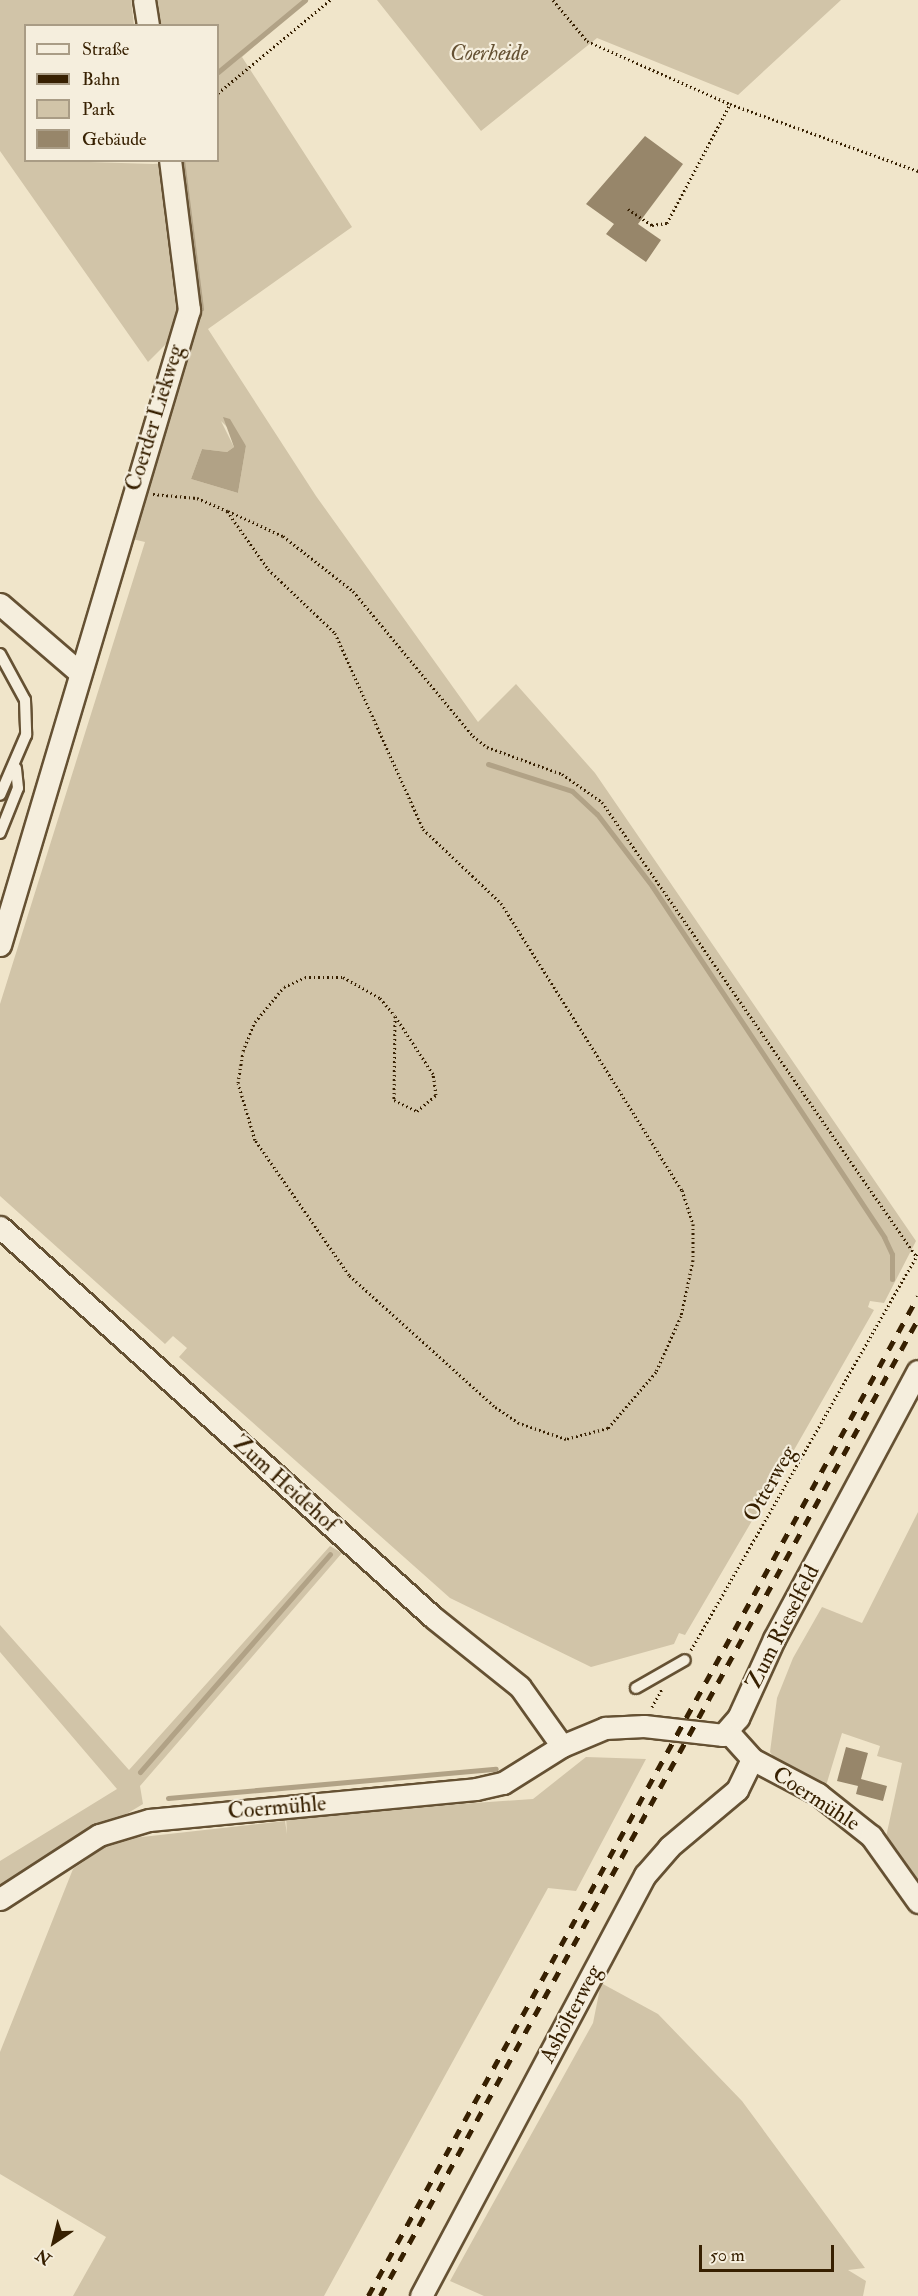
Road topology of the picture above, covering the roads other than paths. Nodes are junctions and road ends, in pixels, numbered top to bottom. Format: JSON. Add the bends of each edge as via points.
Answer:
{"nodes":[{"id":1,"x":144,"y":0,"type":"edge"},
{"id":2,"x":148,"y":24,"type":"edge"},
{"id":3,"x":170,"y":162,"type":"edge"},
{"id":4,"x":0,"y":604,"type":"edge"},
{"id":5,"x":0,"y":654,"type":"edge"},
{"id":6,"x":78,"y":671,"type":"junction"},
{"id":7,"x":16,"y":767,"type":"junction"},
{"id":8,"x":0,"y":795,"type":"edge"},
{"id":9,"x":0,"y":833,"type":"edge"},
{"id":10,"x":0,"y":945,"type":"edge"},
{"id":11,"x":0,"y":1227,"type":"edge"},
{"id":12,"x":918,"y":1371,"type":"edge"},
{"id":13,"x":685,"y":1660,"type":"road end"},
{"id":14,"x":636,"y":1688,"type":"dead end"},
{"id":15,"x":728,"y":1732,"type":"junction"},
{"id":16,"x":562,"y":1746,"type":"junction"},
{"id":17,"x":752,"y":1759,"type":"junction"},
{"id":18,"x":0,"y":1899,"type":"edge"},
{"id":19,"x":918,"y":1902,"type":"edge"},
{"id":20,"x":421,"y":2296,"type":"edge"}],
"edges":[{"from":1,"to":2,"type":"street"},
{"from":3,"to":6,"type":"street","name":"Coerder Liekweg","via":[[189,310]]},
{"from":4,"to":6,"type":"street"},
{"from":5,"to":7,"type":"lane","via":[[25,700],[26,735]]},
{"from":6,"to":10,"type":"street","name":"Coerder Liekweg","via":[[68,720]]},
{"from":7,"to":8,"type":"lane"},
{"from":7,"to":9,"type":"lane","via":[[18,788]]},
{"from":11,"to":16,"type":"street","name":"Zum Heidehof","via":[[425,1610],[520,1687]]},
{"from":12,"to":15,"type":"street","name":"Zum Rieselfeld"},
{"from":13,"to":14,"type":"lane"},
{"from":15,"to":16,"type":"street","via":[[702,1736],[644,1726],[605,1728]]},
{"from":15,"to":17,"type":"street","name":"Coermühle"},
{"from":16,"to":18,"type":"street","name":"Coermühle","via":[[503,1783],[476,1789],[149,1820],[99,1835]]},
{"from":17,"to":19,"type":"street","name":"Coermühle","via":[[846,1814],[891,1860]]},
{"from":17,"to":20,"type":"street","name":"Ashölterweg","via":[[737,1791],[669,1847],[645,1875]]}]}
